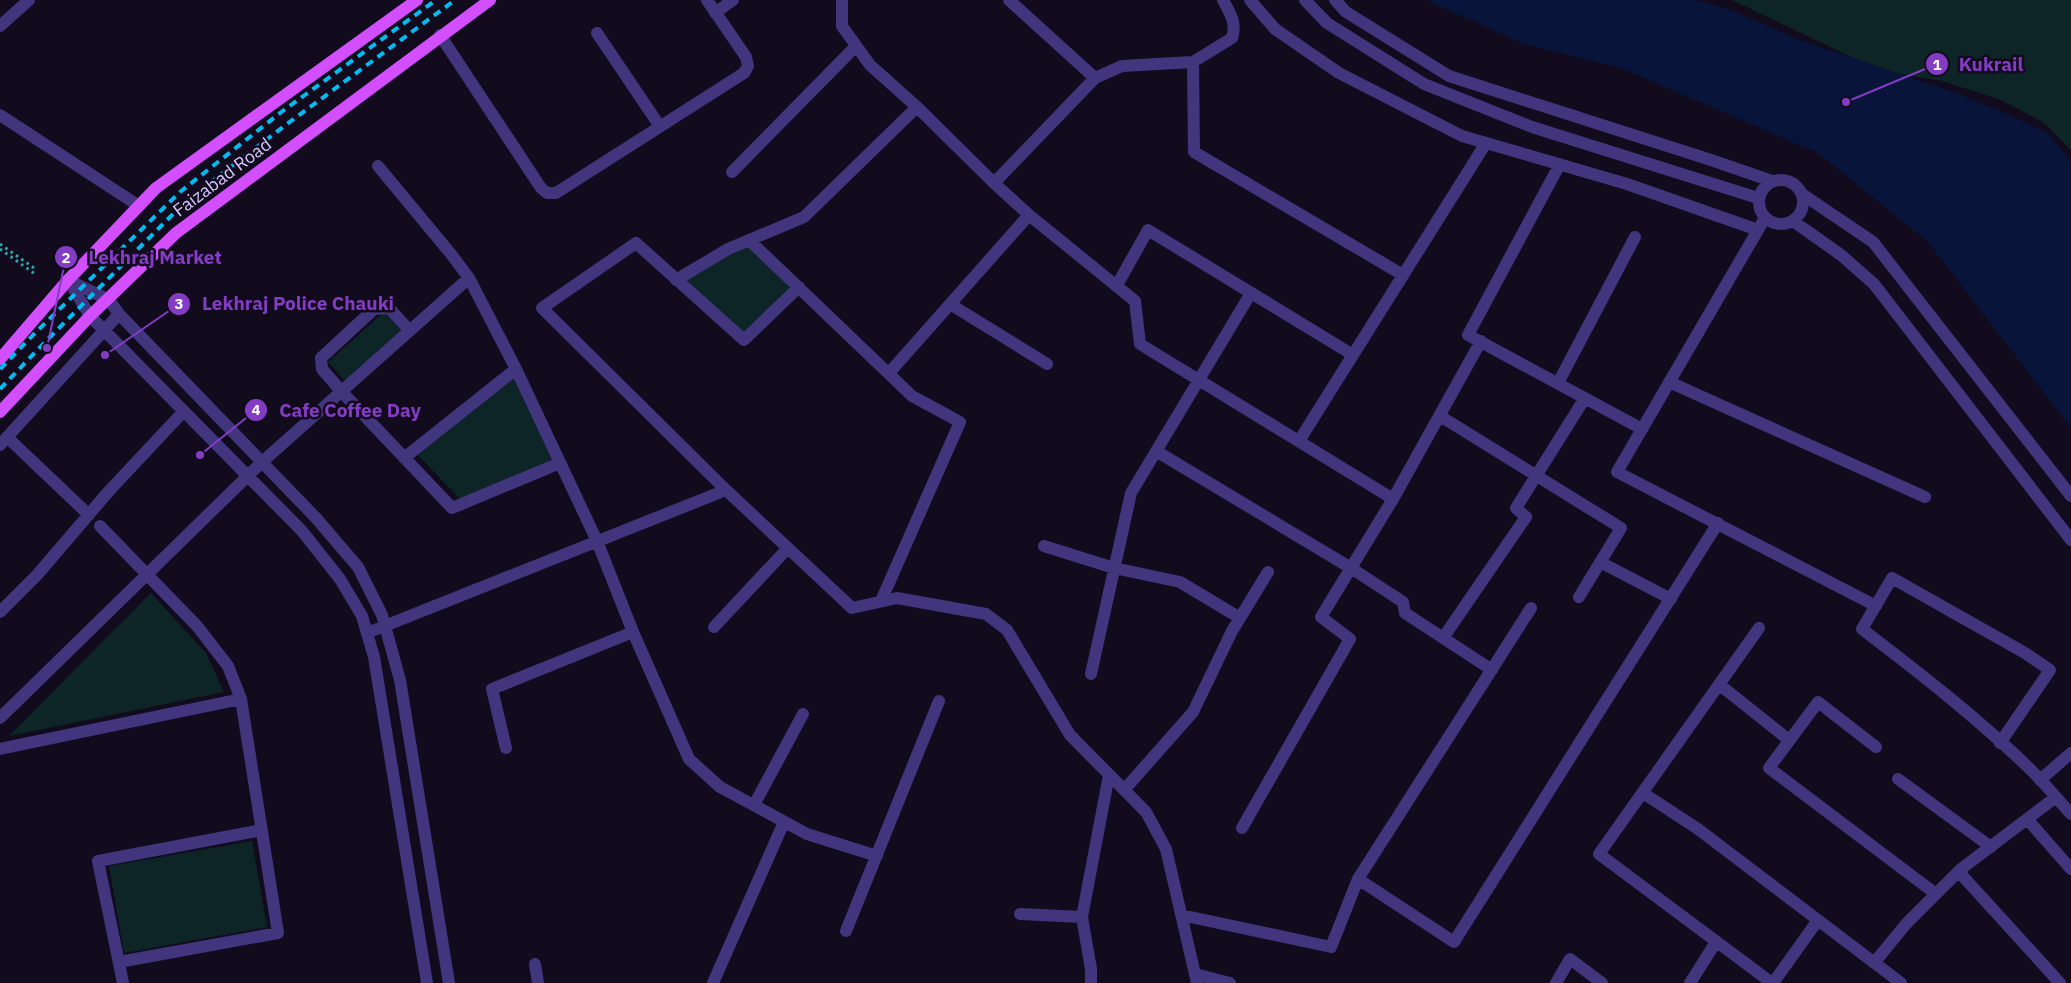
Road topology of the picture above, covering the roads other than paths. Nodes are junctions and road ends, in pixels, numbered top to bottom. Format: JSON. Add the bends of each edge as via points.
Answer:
{"nodes":[{"id":1,"x":29,"y":0,"type":"edge"},
{"id":2,"x":417,"y":0,"type":"edge"},
{"id":3,"x":490,"y":0,"type":"edge"},
{"id":4,"x":706,"y":0,"type":"edge"},
{"id":5,"x":733,"y":0,"type":"edge"},
{"id":6,"x":842,"y":0,"type":"edge"},
{"id":7,"x":1009,"y":0,"type":"edge"},
{"id":8,"x":1223,"y":0,"type":"edge"},
{"id":9,"x":1250,"y":0,"type":"edge"},
{"id":10,"x":1305,"y":0,"type":"edge"},
{"id":11,"x":1335,"y":0,"type":"edge"},
{"id":12,"x":715,"y":13,"type":"junction"},
{"id":13,"x":0,"y":26,"type":"edge"},
{"id":14,"x":597,"y":33,"type":"dead end"},
{"id":15,"x":440,"y":35,"type":"junction"},
{"id":16,"x":856,"y":46,"type":"junction"},
{"id":17,"x":1193,"y":62,"type":"junction"},
{"id":18,"x":1095,"y":78,"type":"junction"},
{"id":19,"x":917,"y":107,"type":"junction"},
{"id":20,"x":0,"y":115,"type":"edge"},
{"id":21,"x":659,"y":125,"type":"junction"},
{"id":22,"x":1486,"y":143,"type":"junction"},
{"id":23,"x":1560,"y":164,"type":"junction"},
{"id":24,"x":378,"y":166,"type":"dead end"},
{"id":25,"x":732,"y":172,"type":"dead end"},
{"id":26,"x":1772,"y":181,"type":"junction"},
{"id":27,"x":994,"y":183,"type":"junction"},
{"id":28,"x":1802,"y":194,"type":"junction"},
{"id":29,"x":1758,"y":198,"type":"junction"},
{"id":30,"x":139,"y":206,"type":"junction"},
{"id":31,"x":1029,"y":215,"type":"junction"},
{"id":32,"x":1765,"y":218,"type":"junction"},
{"id":33,"x":1793,"y":221,"type":"junction"},
{"id":34,"x":1758,"y":230,"type":"junction"},
{"id":35,"x":1635,"y":237,"type":"dead end"},
{"id":36,"x":749,"y":240,"type":"junction"},
{"id":37,"x":1403,"y":275,"type":"junction"},
{"id":38,"x":469,"y":278,"type":"junction"},
{"id":39,"x":68,"y":280,"type":"junction"},
{"id":40,"x":676,"y":280,"type":"junction"},
{"id":41,"x":1117,"y":285,"type":"junction"},
{"id":42,"x":799,"y":286,"type":"junction"},
{"id":43,"x":1251,"y":293,"type":"junction"},
{"id":44,"x":109,"y":300,"type":"junction"},
{"id":45,"x":950,"y":304,"type":"junction"},
{"id":46,"x":118,"y":314,"type":"junction"},
{"id":47,"x":90,"y":316,"type":"junction"},
{"id":48,"x":105,"y":329,"type":"junction"},
{"id":49,"x":409,"y":330,"type":"junction"},
{"id":50,"x":1481,"y":341,"type":"junction"},
{"id":51,"x":1353,"y":355,"type":"junction"},
{"id":52,"x":0,"y":359,"type":"edge"},
{"id":53,"x":1046,"y":364,"type":"dead end"},
{"id":54,"x":516,"y":369,"type":"junction"},
{"id":55,"x":889,"y":373,"type":"junction"},
{"id":56,"x":1199,"y":380,"type":"junction"},
{"id":57,"x":1669,"y":382,"type":"junction"},
{"id":58,"x":1558,"y":383,"type":"junction"},
{"id":59,"x":340,"y":391,"type":"junction"},
{"id":60,"x":1585,"y":398,"type":"junction"},
{"id":61,"x":184,"y":410,"type":"junction"},
{"id":62,"x":0,"y":412,"type":"edge"},
{"id":63,"x":1440,"y":416,"type":"junction"},
{"id":64,"x":1642,"y":430,"type":"junction"},
{"id":65,"x":4,"y":441,"type":"edge"},
{"id":66,"x":1299,"y":442,"type":"junction"},
{"id":67,"x":1156,"y":452,"type":"junction"},
{"id":68,"x":404,"y":458,"type":"junction"},
{"id":69,"x":262,"y":462,"type":"junction"},
{"id":70,"x":560,"y":463,"type":"junction"},
{"id":71,"x":1536,"y":475,"type":"junction"},
{"id":72,"x":248,"y":476,"type":"junction"},
{"id":73,"x":726,"y":490,"type":"junction"},
{"id":74,"x":2071,"y":496,"type":"edge"},
{"id":75,"x":1925,"y":497,"type":"dead end"},
{"id":76,"x":1392,"y":499,"type":"junction"},
{"id":77,"x":89,"y":515,"type":"junction"},
{"id":78,"x":1718,"y":524,"type":"junction"},
{"id":79,"x":100,"y":526,"type":"dead end"},
{"id":80,"x":2071,"y":540,"type":"edge"},
{"id":81,"x":597,"y":541,"type":"junction"},
{"id":82,"x":1044,"y":546,"type":"dead end"},
{"id":83,"x":788,"y":548,"type":"junction"},
{"id":84,"x":1600,"y":562,"type":"junction"},
{"id":85,"x":1114,"y":568,"type":"junction"},
{"id":86,"x":1351,"y":568,"type":"junction"},
{"id":87,"x":1268,"y":572,"type":"dead end"},
{"id":88,"x":147,"y":575,"type":"junction"},
{"id":89,"x":1579,"y":597,"type":"dead end"},
{"id":90,"x":1670,"y":599,"type":"junction"},
{"id":91,"x":881,"y":601,"type":"junction"},
{"id":92,"x":1876,"y":606,"type":"junction"},
{"id":93,"x":1531,"y":608,"type":"dead end"},
{"id":94,"x":0,"y":612,"type":"edge"},
{"id":95,"x":1240,"y":618,"type":"junction"},
{"id":96,"x":385,"y":625,"type":"junction"},
{"id":97,"x":714,"y":627,"type":"dead end"},
{"id":98,"x":1759,"y":628,"type":"dead end"},
{"id":99,"x":633,"y":632,"type":"junction"},
{"id":100,"x":367,"y":633,"type":"junction"},
{"id":101,"x":1443,"y":638,"type":"junction"},
{"id":102,"x":1492,"y":670,"type":"junction"},
{"id":103,"x":1091,"y":674,"type":"dead end"},
{"id":104,"x":1720,"y":685,"type":"junction"},
{"id":105,"x":241,"y":699,"type":"junction"},
{"id":106,"x":940,"y":701,"type":"dead end"},
{"id":107,"x":803,"y":714,"type":"dead end"},
{"id":108,"x":0,"y":718,"type":"edge"},
{"id":109,"x":1789,"y":740,"type":"junction"},
{"id":110,"x":2000,"y":743,"type":"junction"},
{"id":111,"x":1876,"y":747,"type":"dead end"},
{"id":112,"x":506,"y":748,"type":"dead end"},
{"id":113,"x":0,"y":749,"type":"edge"},
{"id":114,"x":2071,"y":753,"type":"edge"},
{"id":115,"x":1109,"y":775,"type":"junction"},
{"id":116,"x":1898,"y":779,"type":"dead end"},
{"id":117,"x":2040,"y":780,"type":"junction"},
{"id":118,"x":1124,"y":790,"type":"junction"},
{"id":119,"x":1643,"y":792,"type":"junction"},
{"id":120,"x":2056,"y":797,"type":"junction"},
{"id":121,"x":754,"y":805,"type":"junction"},
{"id":122,"x":2071,"y":814,"type":"edge"},
{"id":123,"x":2027,"y":819,"type":"junction"},
{"id":124,"x":784,"y":822,"type":"junction"},
{"id":125,"x":1242,"y":828,"type":"dead end"},
{"id":126,"x":262,"y":830,"type":"junction"},
{"id":127,"x":1990,"y":847,"type":"junction"},
{"id":128,"x":877,"y":856,"type":"junction"},
{"id":129,"x":2071,"y":870,"type":"edge"},
{"id":130,"x":1959,"y":872,"type":"junction"},
{"id":131,"x":1358,"y":879,"type":"junction"},
{"id":132,"x":1936,"y":894,"type":"junction"},
{"id":133,"x":1020,"y":914,"type":"dead end"},
{"id":134,"x":1181,"y":916,"type":"junction"},
{"id":135,"x":1082,"y":917,"type":"junction"},
{"id":136,"x":1818,"y":920,"type":"junction"},
{"id":137,"x":846,"y":931,"type":"dead end"},
{"id":138,"x":1716,"y":942,"type":"junction"},
{"id":139,"x":118,"y":962,"type":"junction"},
{"id":140,"x":1874,"y":963,"type":"junction"},
{"id":141,"x":535,"y":964,"type":"dead end"},
{"id":142,"x":2071,"y":975,"type":"edge"},
{"id":143,"x":1196,"y":978,"type":"edge"},
{"id":144,"x":123,"y":983,"type":"edge"},
{"id":145,"x":427,"y":983,"type":"edge"},
{"id":146,"x":449,"y":983,"type":"edge"},
{"id":147,"x":538,"y":983,"type":"edge"},
{"id":148,"x":713,"y":983,"type":"edge"},
{"id":149,"x":1091,"y":983,"type":"edge"},
{"id":150,"x":1230,"y":983,"type":"edge"},
{"id":151,"x":1556,"y":983,"type":"edge"},
{"id":152,"x":1602,"y":983,"type":"edge"},
{"id":153,"x":1690,"y":983,"type":"edge"},
{"id":154,"x":1773,"y":983,"type":"edge"},
{"id":155,"x":1901,"y":983,"type":"edge"},
{"id":156,"x":2060,"y":983,"type":"edge"}],
"edges":[{"from":1,"to":13,"type":"street"},
{"from":2,"to":30,"type":"main road","name":"Faizabad Road","via":[[156,188]]},
{"from":3,"to":15,"type":"main road","name":"Faizabad Road"},
{"from":4,"to":12,"type":"street"},
{"from":5,"to":12,"type":"street"},
{"from":6,"to":16,"type":"street","via":[[842,26]]},
{"from":7,"to":18,"type":"street"},
{"from":8,"to":17,"type":"street","via":[[1235,29],[1232,38]]},
{"from":9,"to":22,"type":"street","via":[[1275,29],[1339,73],[1462,136]]},
{"from":10,"to":29,"type":"street","via":[[1327,23],[1424,84],[1532,127]]},
{"from":11,"to":26,"type":"street","via":[[1346,12],[1449,76]]},
{"from":12,"to":21,"type":"street","via":[[746,57],[748,66],[744,73]]},
{"from":14,"to":21,"type":"street"},
{"from":15,"to":21,"type":"street","via":[[547,193],[556,193]]},
{"from":15,"to":44,"type":"main road","name":"Faizabad Road","via":[[176,233]]},
{"from":16,"to":19,"type":"street","via":[[870,65]]},
{"from":16,"to":25,"type":"street"},
{"from":17,"to":18,"type":"street","via":[[1122,66]]},
{"from":17,"to":37,"type":"street","via":[[1194,152]]},
{"from":18,"to":27,"type":"street"},
{"from":19,"to":27,"type":"street"},
{"from":19,"to":36,"type":"street","via":[[804,216]]},
{"from":20,"to":30,"type":"street"},
{"from":22,"to":23,"type":"street"},
{"from":22,"to":37,"type":"street"},
{"from":23,"to":34,"type":"street"},
{"from":23,"to":50,"type":"street","via":[[1468,336]]},
{"from":24,"to":38,"type":"street"},
{"from":26,"to":28,"type":"street","via":[[1786,180],[1799,188]]},
{"from":26,"to":29,"type":"street"},
{"from":27,"to":31,"type":"street"},
{"from":28,"to":33,"type":"street","via":[[1802,209]]},
{"from":28,"to":74,"type":"street","via":[[1874,242]]},
{"from":29,"to":32,"type":"street"},
{"from":30,"to":39,"type":"main road","name":"Faizabad Road"},
{"from":31,"to":41,"type":"street"},
{"from":31,"to":45,"type":"street"},
{"from":32,"to":33,"type":"street","via":[[1779,224]]},
{"from":32,"to":34,"type":"street"},
{"from":33,"to":80,"type":"street","via":[[1841,255],[1874,284]]},
{"from":34,"to":57,"type":"street"},
{"from":35,"to":58,"type":"street"},
{"from":36,"to":40,"type":"street"},
{"from":36,"to":42,"type":"street"},
{"from":37,"to":51,"type":"street"},
{"from":38,"to":49,"type":"street"},
{"from":38,"to":54,"type":"street"},
{"from":39,"to":44,"type":"street"},
{"from":39,"to":47,"type":"street"},
{"from":39,"to":52,"type":"main road","name":"Faizabad Road"},
{"from":40,"to":42,"type":"street","via":[[744,340]]},
{"from":40,"to":73,"type":"street","via":[[636,243],[542,308]]},
{"from":41,"to":43,"type":"street","via":[[1148,230]]},
{"from":41,"to":56,"type":"street","via":[[1135,301],[1140,344]]},
{"from":42,"to":55,"type":"street"},
{"from":43,"to":51,"type":"street"},
{"from":43,"to":56,"type":"street"},
{"from":44,"to":46,"type":"street"},
{"from":44,"to":47,"type":"main road","name":"Faizabad Road"},
{"from":45,"to":53,"type":"street"},
{"from":45,"to":55,"type":"street"},
{"from":46,"to":48,"type":"street"},
{"from":46,"to":69,"type":"street"},
{"from":47,"to":48,"type":"street"},
{"from":47,"to":62,"type":"main road","name":"Faizabad Road"},
{"from":48,"to":61,"type":"street"},
{"from":48,"to":65,"type":"street"},
{"from":49,"to":59,"type":"street"},
{"from":49,"to":59,"type":"street","via":[[389,308],[374,309],[367,315],[321,358],[322,369]]},
{"from":50,"to":58,"type":"street"},
{"from":50,"to":63,"type":"street"},
{"from":51,"to":66,"type":"street"},
{"from":54,"to":68,"type":"street"},
{"from":54,"to":70,"type":"street"},
{"from":55,"to":91,"type":"street","via":[[912,396],[960,422]]},
{"from":56,"to":66,"type":"street"},
{"from":56,"to":67,"type":"street"},
{"from":57,"to":64,"type":"street"},
{"from":57,"to":75,"type":"street"},
{"from":58,"to":60,"type":"street"},
{"from":59,"to":68,"type":"street"},
{"from":59,"to":69,"type":"street"},
{"from":60,"to":64,"type":"street"},
{"from":60,"to":71,"type":"street"},
{"from":61,"to":72,"type":"street"},
{"from":61,"to":77,"type":"street"},
{"from":63,"to":71,"type":"street"},
{"from":63,"to":76,"type":"street"},
{"from":64,"to":78,"type":"street","via":[[1618,472]]},
{"from":65,"to":77,"type":"street"},
{"from":66,"to":76,"type":"street"},
{"from":67,"to":85,"type":"street","via":[[1131,493]]},
{"from":67,"to":86,"type":"street"},
{"from":68,"to":70,"type":"street","via":[[452,508]]},
{"from":69,"to":72,"type":"street"},
{"from":69,"to":96,"type":"street","via":[[358,567]]},
{"from":70,"to":81,"type":"street"},
{"from":71,"to":84,"type":"street","via":[[1621,528]]},
{"from":71,"to":101,"type":"street","via":[[1516,508],[1526,517]]},
{"from":72,"to":88,"type":"street"},
{"from":72,"to":100,"type":"street","via":[[302,531],[340,579],[362,616]]},
{"from":73,"to":81,"type":"street"},
{"from":73,"to":83,"type":"street"},
{"from":76,"to":86,"type":"street"},
{"from":77,"to":94,"type":"street"},
{"from":78,"to":90,"type":"street"},
{"from":78,"to":92,"type":"street"},
{"from":79,"to":88,"type":"street"},
{"from":81,"to":96,"type":"street"},
{"from":81,"to":99,"type":"street"},
{"from":82,"to":85,"type":"street"},
{"from":83,"to":91,"type":"street","via":[[852,608]]},
{"from":83,"to":97,"type":"street"},
{"from":84,"to":89,"type":"street"},
{"from":84,"to":90,"type":"street"},
{"from":85,"to":95,"type":"street","via":[[1180,582]]},
{"from":85,"to":103,"type":"street"},
{"from":86,"to":101,"type":"street","via":[[1403,602],[1405,613]]},
{"from":86,"to":125,"type":"street","via":[[1321,617],[1350,639]]},
{"from":87,"to":95,"type":"street"},
{"from":88,"to":105,"type":"street","via":[[196,626],[228,666]]},
{"from":88,"to":108,"type":"street"},
{"from":90,"to":131,"type":"street","via":[[1454,942]]},
{"from":91,"to":115,"type":"street","via":[[898,598],[986,614],[1007,630],[1070,736]]},
{"from":92,"to":110,"type":"street","via":[[1862,629],[1942,691]]},
{"from":92,"to":110,"type":"street","via":[[1892,578],[2050,670]]},
{"from":93,"to":102,"type":"street"},
{"from":95,"to":118,"type":"street","via":[[1193,712]]},
{"from":96,"to":100,"type":"street"},
{"from":96,"to":146,"type":"street","via":[[400,680]]},
{"from":98,"to":104,"type":"street"},
{"from":99,"to":112,"type":"street","via":[[492,689]]},
{"from":99,"to":121,"type":"street","via":[[689,759],[720,787]]},
{"from":100,"to":145,"type":"street","via":[[374,657]]},
{"from":101,"to":102,"type":"street"},
{"from":102,"to":131,"type":"street"},
{"from":104,"to":109,"type":"street"},
{"from":104,"to":119,"type":"street"},
{"from":105,"to":113,"type":"street"},
{"from":105,"to":126,"type":"street"},
{"from":106,"to":128,"type":"street"},
{"from":107,"to":121,"type":"street"},
{"from":109,"to":111,"type":"street","via":[[1818,702]]},
{"from":109,"to":132,"type":"street","via":[[1768,768]]},
{"from":110,"to":117,"type":"street"},
{"from":114,"to":117,"type":"street"},
{"from":115,"to":118,"type":"street"},
{"from":115,"to":135,"type":"street"},
{"from":116,"to":127,"type":"street"},
{"from":117,"to":120,"type":"street"},
{"from":118,"to":134,"type":"street","via":[[1146,812],[1166,849]]},
{"from":119,"to":136,"type":"street","via":[[1698,829]]},
{"from":119,"to":138,"type":"street","via":[[1599,854]]},
{"from":120,"to":122,"type":"street"},
{"from":120,"to":123,"type":"street"},
{"from":121,"to":124,"type":"street"},
{"from":123,"to":127,"type":"street"},
{"from":123,"to":129,"type":"street"},
{"from":124,"to":128,"type":"street","via":[[807,834]]},
{"from":124,"to":148,"type":"street"},
{"from":126,"to":139,"type":"street","via":[[278,933]]},
{"from":126,"to":139,"type":"street","via":[[98,861]]},
{"from":127,"to":130,"type":"street"},
{"from":128,"to":137,"type":"street"},
{"from":130,"to":132,"type":"street"},
{"from":130,"to":156,"type":"street"},
{"from":131,"to":134,"type":"street","via":[[1331,947]]},
{"from":132,"to":140,"type":"street"},
{"from":133,"to":135,"type":"street"},
{"from":134,"to":143,"type":"street"},
{"from":135,"to":149,"type":"street"},
{"from":136,"to":140,"type":"street"},
{"from":136,"to":154,"type":"street"},
{"from":138,"to":153,"type":"street"},
{"from":138,"to":154,"type":"street"},
{"from":139,"to":144,"type":"street"},
{"from":140,"to":155,"type":"street"},
{"from":141,"to":147,"type":"street"},
{"from":142,"to":156,"type":"street"},
{"from":143,"to":150,"type":"street"},
{"from":151,"to":152,"type":"street","via":[[1570,959]]}]}
